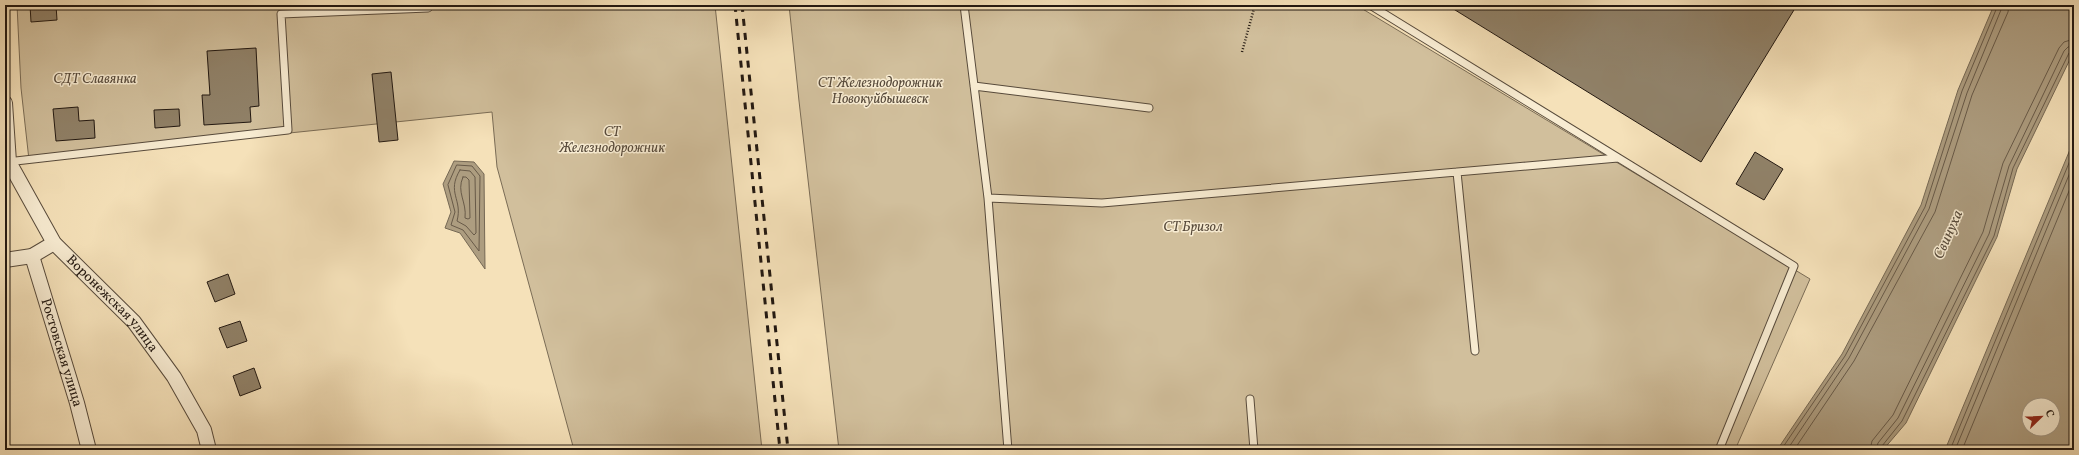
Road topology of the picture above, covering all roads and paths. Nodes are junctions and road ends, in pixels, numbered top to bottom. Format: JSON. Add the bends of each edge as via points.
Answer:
{"nodes":[{"id":1,"x":964,"y":5,"type":"edge"},
{"id":2,"x":1256,"y":5,"type":"edge"},
{"id":3,"x":1370,"y":5,"type":"edge"},
{"id":4,"x":428,"y":8,"type":"dead end"},
{"id":5,"x":1242,"y":52,"type":"dead end"},
{"id":6,"x":974,"y":86,"type":"junction"},
{"id":7,"x":5,"y":103,"type":"edge"},
{"id":8,"x":1149,"y":108,"type":"dead end"},
{"id":9,"x":1618,"y":158,"type":"junction"},
{"id":10,"x":7,"y":162,"type":"edge"},
{"id":11,"x":1457,"y":172,"type":"junction"},
{"id":12,"x":988,"y":198,"type":"junction"},
{"id":13,"x":54,"y":243,"type":"junction"},
{"id":14,"x":32,"y":256,"type":"junction"},
{"id":15,"x":5,"y":260,"type":"edge"},
{"id":16,"x":1475,"y":351,"type":"dead end"},
{"id":17,"x":1250,"y":398,"type":"dead end"},
{"id":18,"x":89,"y":450,"type":"edge"},
{"id":19,"x":209,"y":450,"type":"edge"},
{"id":20,"x":1008,"y":450,"type":"edge"},
{"id":21,"x":1254,"y":450,"type":"edge"},
{"id":22,"x":1719,"y":450,"type":"edge"}],
"edges":[{"from":1,"to":6,"type":"lane"},
{"from":2,"to":5,"type":"path"},
{"from":3,"to":9,"type":"lane"},
{"from":4,"to":10,"type":"lane","via":[[281,14],[288,130]]},
{"from":6,"to":8,"type":"lane"},
{"from":6,"to":12,"type":"lane"},
{"from":7,"to":10,"type":"street"},
{"from":9,"to":11,"type":"lane"},
{"from":9,"to":22,"type":"lane","via":[[1794,266]]},
{"from":10,"to":13,"type":"street","name":"Воронежская улица"},
{"from":11,"to":12,"type":"lane","via":[[1102,203]]},
{"from":11,"to":16,"type":"lane"},
{"from":12,"to":20,"type":"lane"},
{"from":13,"to":14,"type":"street"},
{"from":13,"to":19,"type":"street","name":"Воронежская улица","via":[[134,322],[174,377],[204,430]]},
{"from":14,"to":15,"type":"street"},
{"from":14,"to":18,"type":"street","name":"Ростовская улица"},
{"from":17,"to":21,"type":"lane"}]}
